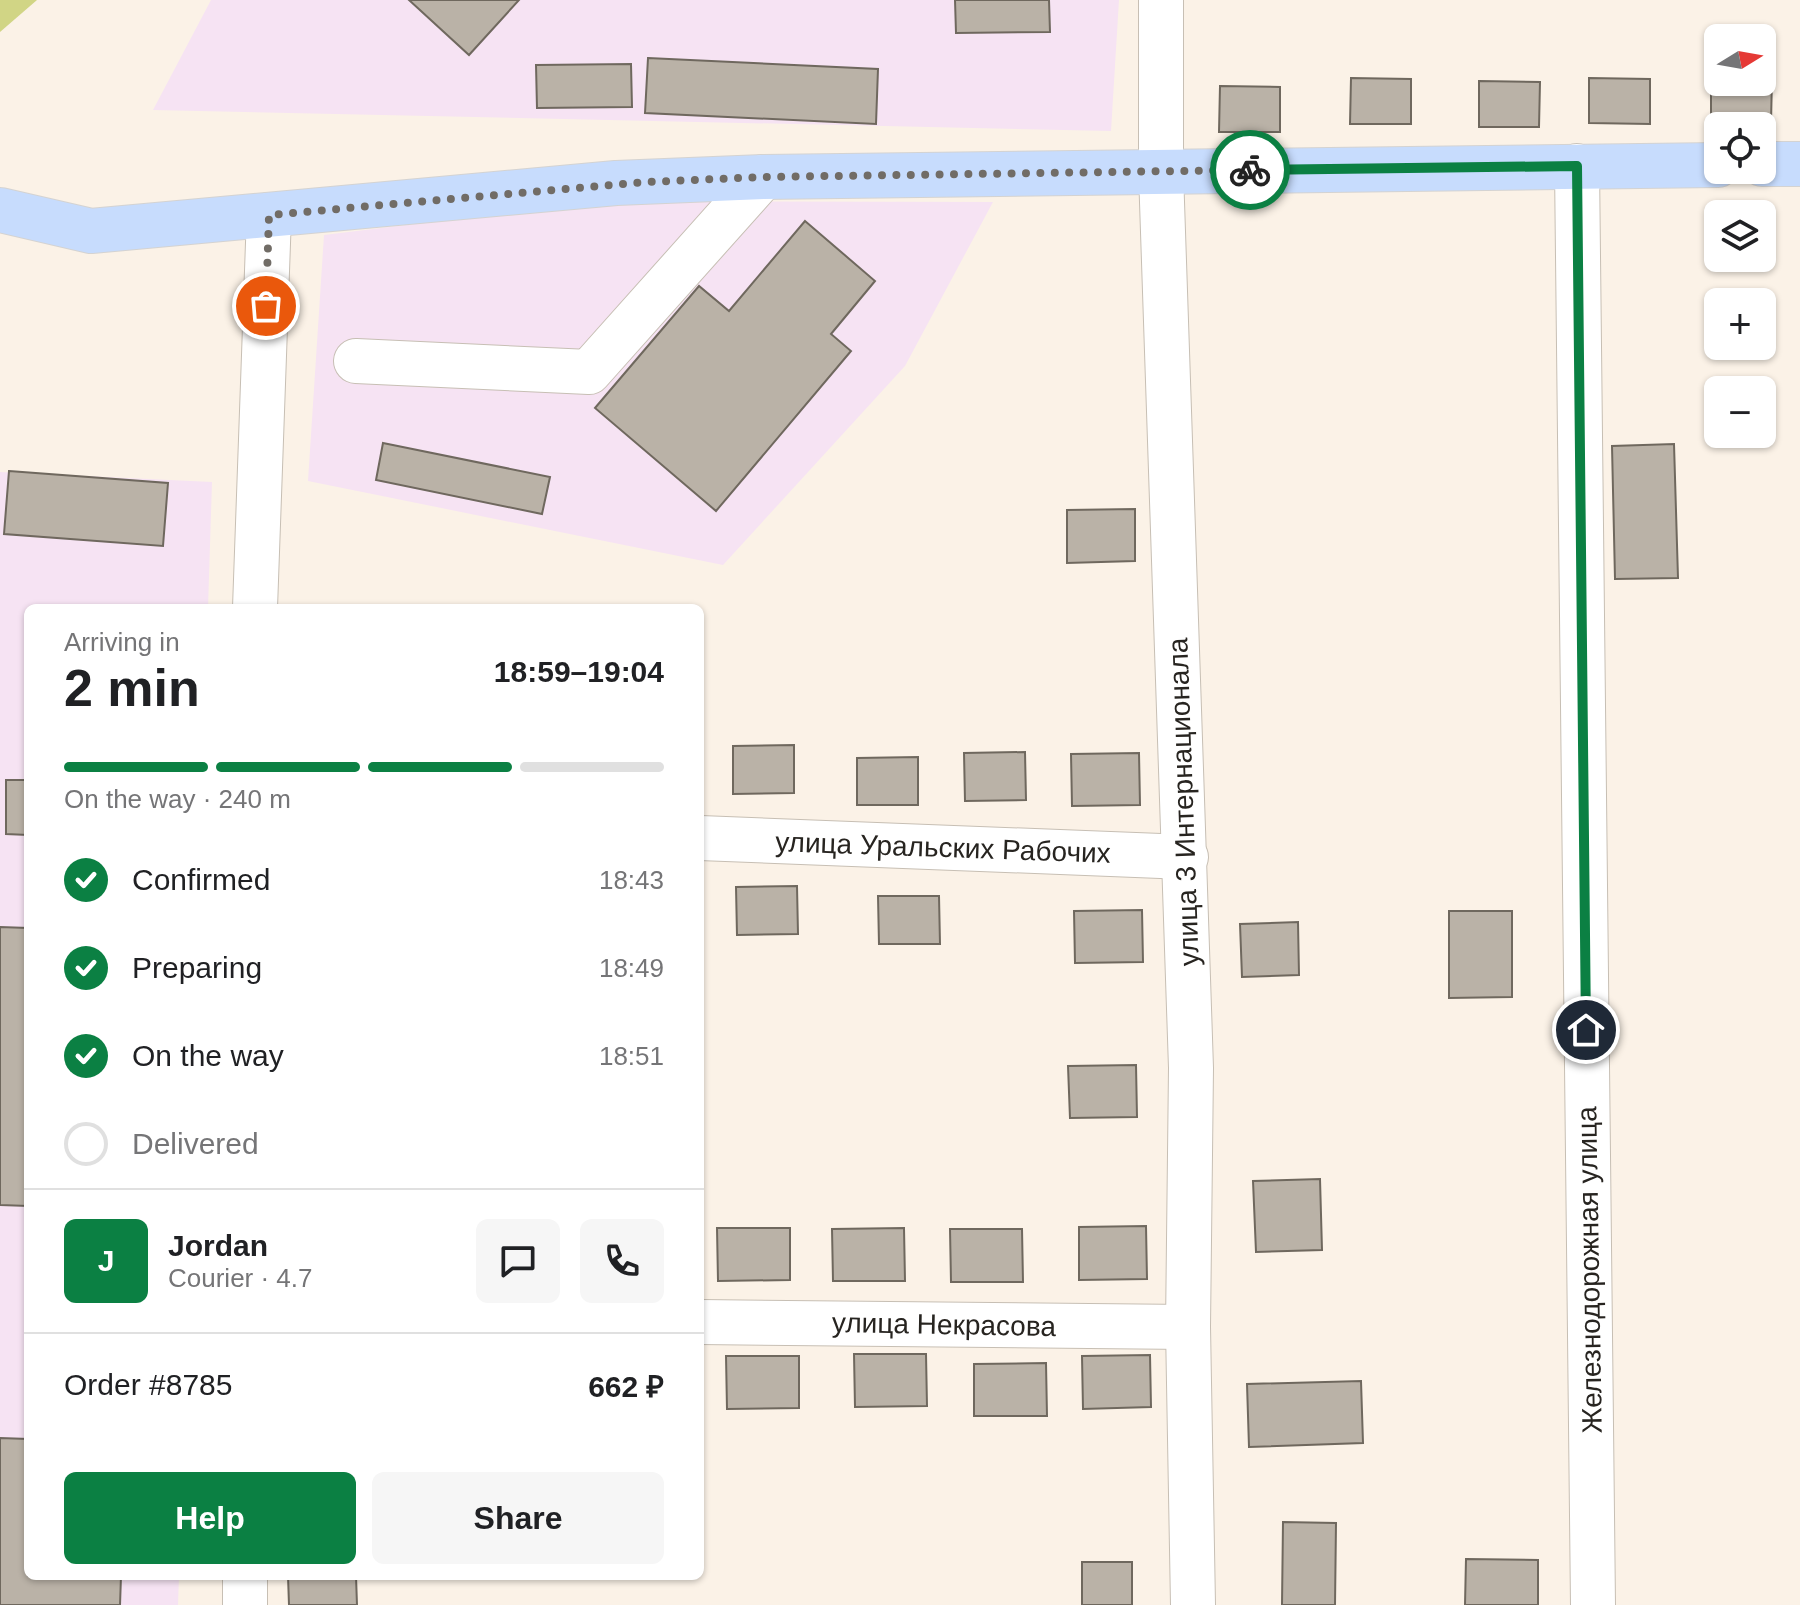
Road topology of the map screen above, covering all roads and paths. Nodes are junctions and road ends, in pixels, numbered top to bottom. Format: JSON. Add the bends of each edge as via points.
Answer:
{"nodes":[{"id":1,"x":1161,"y":0,"type":"edge"},
{"id":2,"x":1776,"y":164,"type":"edge"},
{"id":3,"x":1800,"y":164,"type":"edge"},
{"id":4,"x":1704,"y":165,"type":"edge"},
{"id":5,"x":1577,"y":166,"type":"junction"},
{"id":6,"x":1161,"y":172,"type":"junction"},
{"id":7,"x":763,"y":177,"type":"junction"},
{"id":8,"x":0,"y":210,"type":"edge"},
{"id":9,"x":269,"y":215,"type":"junction"},
{"id":10,"x":356,"y":361,"type":"dead end"},
{"id":11,"x":255,"y":604,"type":"edge"},
{"id":12,"x":704,"y":838,"type":"edge"},
{"id":13,"x":1186,"y":857,"type":"junction"},
{"id":14,"x":704,"y":1322,"type":"edge"},
{"id":15,"x":1188,"y":1327,"type":"junction"},
{"id":16,"x":245,"y":1580,"type":"edge"},
{"id":17,"x":245,"y":1605,"type":"edge"},
{"id":18,"x":1193,"y":1605,"type":"edge"},
{"id":19,"x":1593,"y":1605,"type":"edge"}],
"edges":[{"from":1,"to":6,"type":"street","name":"улица 3 Интернационала"},
{"from":2,"to":3,"type":"main road"},
{"from":4,"to":5,"type":"main road"},
{"from":5,"to":6,"type":"main road"},
{"from":5,"to":19,"type":"street","name":"Железнодорожная улица"},
{"from":6,"to":7,"type":"main road"},
{"from":6,"to":13,"type":"street","name":"улица 3 Интернационала"},
{"from":7,"to":9,"type":"main road","via":[[616,183]]},
{"from":7,"to":10,"type":"street","via":[[589,372]]},
{"from":8,"to":9,"type":"main road","via":[[91,231]]},
{"from":9,"to":11,"type":"street"},
{"from":12,"to":13,"type":"street","name":"улица Уральских Рабочих"},
{"from":13,"to":15,"type":"street","name":"улица 3 Интернационала","via":[[1191,1068]]},
{"from":14,"to":15,"type":"street","name":"улица Некрасова"},
{"from":15,"to":18,"type":"street","name":"улица 3 Интернационала"},
{"from":16,"to":17,"type":"street"}]}
